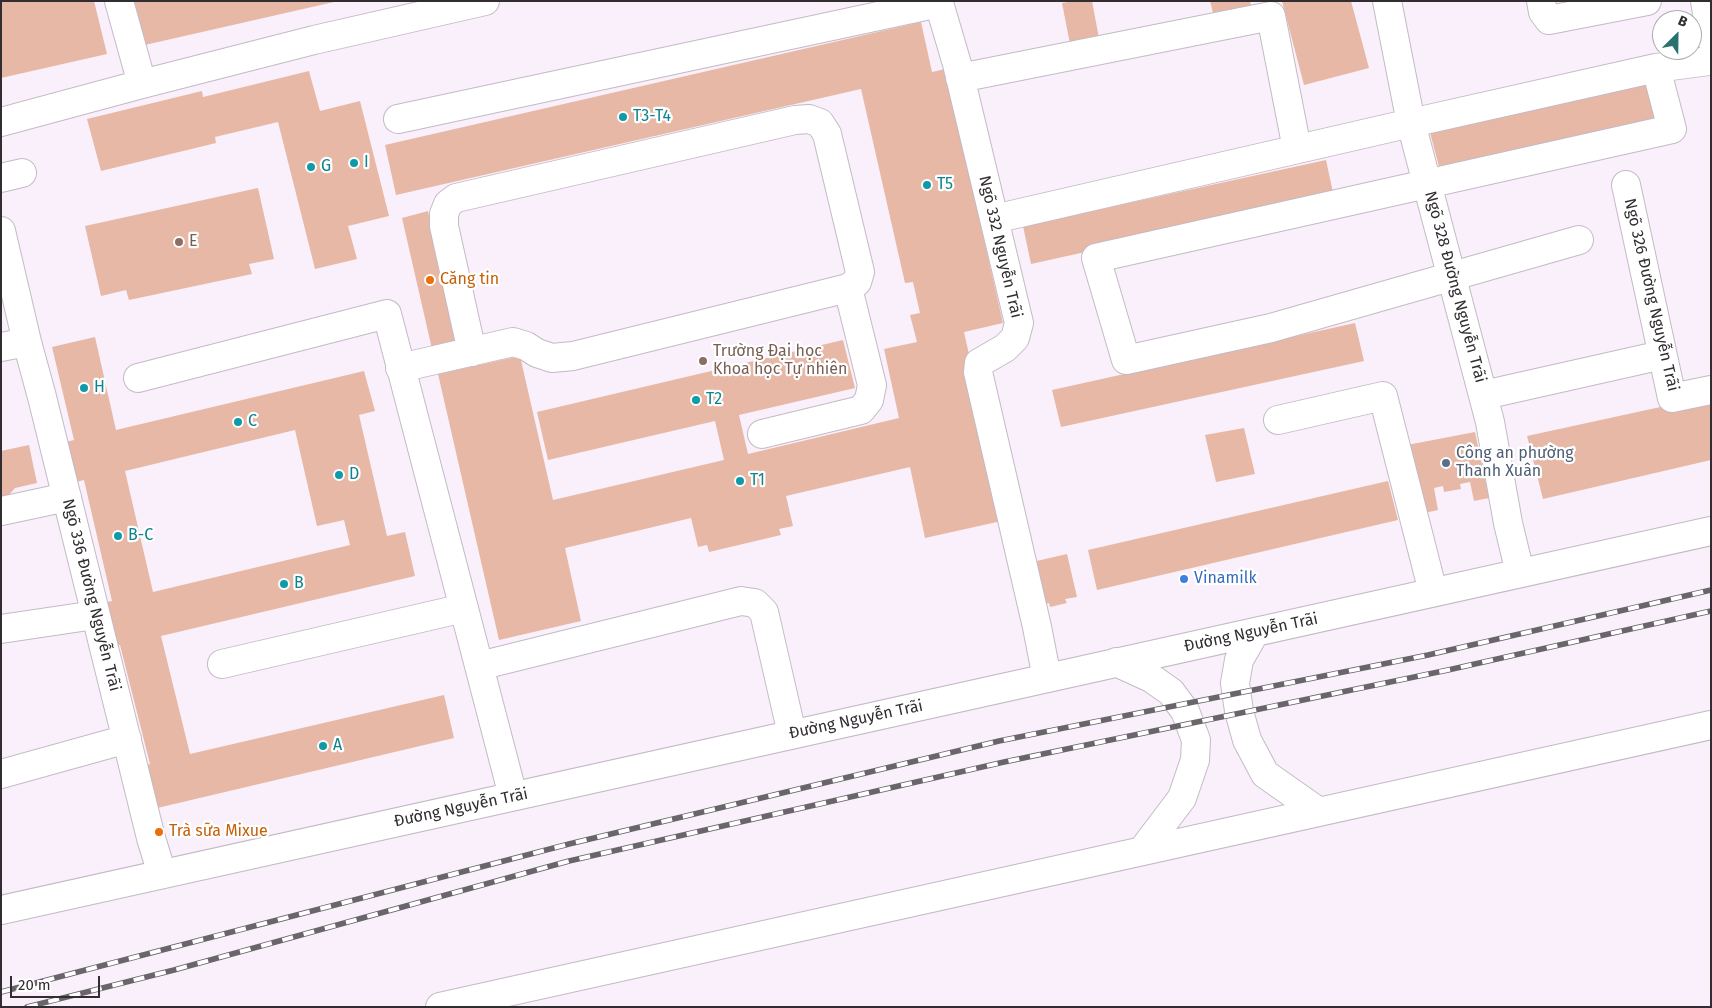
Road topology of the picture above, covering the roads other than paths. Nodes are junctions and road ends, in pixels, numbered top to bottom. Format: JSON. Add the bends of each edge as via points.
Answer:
{"nodes":[{"id":1,"x":119,"y":1,"type":"edge"},
{"id":2,"x":485,"y":1,"type":"edge"},
{"id":3,"x":1387,"y":1,"type":"edge"},
{"id":4,"x":1541,"y":1,"type":"edge"},
{"id":5,"x":1647,"y":1,"type":"edge"},
{"id":6,"x":1705,"y":1,"type":"edge"},
{"id":7,"x":1711,"y":39,"type":"edge"},
{"id":8,"x":1711,"y":57,"type":"edge"},
{"id":9,"x":1656,"y":68,"type":"junction"},
{"id":10,"x":960,"y":78,"type":"junction"},
{"id":11,"x":142,"y":84,"type":"junction"},
{"id":12,"x":398,"y":119,"type":"dead end"},
{"id":13,"x":1,"y":122,"type":"edge"},
{"id":14,"x":1411,"y":123,"type":"junction"},
{"id":15,"x":1297,"y":149,"type":"junction"},
{"id":16,"x":1427,"y":183,"type":"junction"},
{"id":17,"x":1626,"y":185,"type":"dead end"},
{"id":18,"x":994,"y":219,"type":"junction"},
{"id":19,"x":1,"y":231,"type":"edge"},
{"id":20,"x":1579,"y":240,"type":"dead end"},
{"id":21,"x":1451,"y":278,"type":"junction"},
{"id":22,"x":848,"y":288,"type":"junction"},
{"id":23,"x":14,"y":344,"type":"edge"},
{"id":24,"x":472,"y":352,"type":"junction"},
{"id":25,"x":1662,"y":354,"type":"junction"},
{"id":26,"x":400,"y":368,"type":"junction"},
{"id":27,"x":138,"y":378,"type":"dead end"},
{"id":28,"x":1711,"y":390,"type":"edge"},
{"id":29,"x":1484,"y":395,"type":"junction"},
{"id":30,"x":1278,"y":420,"type":"dead end"},
{"id":31,"x":762,"y":434,"type":"dead end"},
{"id":32,"x":67,"y":496,"type":"junction"},
{"id":33,"x":1,"y":511,"type":"edge"},
{"id":34,"x":1711,"y":530,"type":"edge"},
{"id":35,"x":1520,"y":573,"type":"junction"},
{"id":36,"x":1433,"y":592,"type":"junction"},
{"id":37,"x":464,"y":608,"type":"junction"},
{"id":38,"x":95,"y":615,"type":"junction"},
{"id":39,"x":1,"y":629,"type":"edge"},
{"id":40,"x":1255,"y":632,"type":"junction"},
{"id":41,"x":1116,"y":662,"type":"junction"},
{"id":42,"x":222,"y":664,"type":"dead end"},
{"id":43,"x":479,"y":666,"type":"junction"},
{"id":44,"x":1047,"y":678,"type":"junction"},
{"id":45,"x":1711,"y":725,"type":"edge"},
{"id":46,"x":792,"y":734,"type":"junction"},
{"id":47,"x":127,"y":739,"type":"junction"},
{"id":48,"x":1,"y":774,"type":"edge"},
{"id":49,"x":513,"y":796,"type":"junction"},
{"id":50,"x":1319,"y":812,"type":"junction"},
{"id":51,"x":1142,"y":851,"type":"junction"},
{"id":52,"x":162,"y":874,"type":"junction"},
{"id":53,"x":1,"y":910,"type":"edge"},
{"id":54,"x":455,"y":1005,"type":"edge"}],
"edges":[{"from":1,"to":11,"type":"main road"},
{"from":2,"to":11,"type":"main road"},
{"from":3,"to":14,"type":"main road","name":"Ngõ 328 Đường Nguyễn Trãi"},
{"from":4,"to":5,"type":"main road","via":[[1543,12],[1550,20]]},
{"from":6,"to":7,"type":"main road"},
{"from":8,"to":9,"type":"main road","via":[[1709,60]]},
{"from":9,"to":14,"type":"main road"},
{"from":9,"to":16,"type":"main road","via":[[1672,129]]},
{"from":10,"to":12,"type":"main road","name":"Ngõ 332 Nguyễn Trãi","via":[[939,3]]},
{"from":10,"to":15,"type":"main road","via":[[1271,16]]},
{"from":10,"to":18,"type":"main road","name":"Ngõ 332 Nguyễn Trãi"},
{"from":11,"to":13,"type":"main road"},
{"from":14,"to":15,"type":"main road"},
{"from":14,"to":16,"type":"main road","name":"Ngõ 328 Đường Nguyễn Trãi"},
{"from":15,"to":18,"type":"main road"},
{"from":16,"to":21,"type":"main road","name":"Ngõ 328 Đường Nguyễn Trãi"},
{"from":16,"to":21,"type":"main road","via":[[1096,258],[1126,360],[1271,328]]},
{"from":17,"to":25,"type":"main road","name":"Ngõ 326 Đường Nguyễn Trãi"},
{"from":18,"to":44,"type":"main road","name":"Ngõ 332 Nguyễn Trãi","via":[[1019,323],[1016,338],[979,363],[978,372]]},
{"from":19,"to":23,"type":"main road","name":"Ngõ 336 Đường Nguyễn Trãi"},
{"from":20,"to":21,"type":"main road"},
{"from":21,"to":29,"type":"main road","name":"Ngõ 328 Đường Nguyễn Trãi"},
{"from":22,"to":24,"type":"main road","via":[[573,356],[552,358],[514,342]]},
{"from":22,"to":24,"type":"main road","via":[[857,282],[860,272],[827,134],[820,123],[809,119],[796,120],[456,198],[448,204],[444,226]]},
{"from":22,"to":31,"type":"main road","via":[[872,385],[869,400],[861,410]]},
{"from":23,"to":32,"type":"main road","name":"Ngõ 336 Đường Nguyễn Trãi"},
{"from":24,"to":26,"type":"main road"},
{"from":25,"to":28,"type":"main road","name":"Ngõ 326 Đường Nguyễn Trãi","via":[[1672,398]]},
{"from":25,"to":29,"type":"main road"},
{"from":26,"to":27,"type":"main road","via":[[386,314]]},
{"from":26,"to":37,"type":"main road"},
{"from":29,"to":35,"type":"main road","name":"Ngõ 328 Đường Nguyễn Trãi"},
{"from":30,"to":36,"type":"main road","via":[[1382,396]]},
{"from":32,"to":33,"type":"main road"},
{"from":32,"to":38,"type":"main road","name":"Ngõ 336 Đường Nguyễn Trãi"},
{"from":34,"to":35,"type":"main road","name":"Đường Nguyễn Trãi"},
{"from":35,"to":36,"type":"main road","name":"Đường Nguyễn Trãi"},
{"from":36,"to":40,"type":"main road","name":"Đường Nguyễn Trãi"},
{"from":37,"to":42,"type":"main road"},
{"from":37,"to":43,"type":"main road"},
{"from":38,"to":39,"type":"main road"},
{"from":38,"to":47,"type":"main road","name":"Ngõ 336 Đường Nguyễn Trãi"},
{"from":40,"to":41,"type":"main road","name":"Đường Nguyễn Trãi"},
{"from":40,"to":50,"type":"main road","via":[[1239,660],[1235,684],[1247,740],[1265,774]]},
{"from":41,"to":44,"type":"main road","name":"Đường Nguyễn Trãi"},
{"from":41,"to":51,"type":"main road","via":[[1151,678],[1171,692],[1185,711],[1196,740],[1195,760],[1182,798]]},
{"from":43,"to":46,"type":"main road","via":[[740,602],[756,604],[764,612]]},
{"from":43,"to":49,"type":"main road"},
{"from":44,"to":46,"type":"main road","name":"Đường Nguyễn Trãi"},
{"from":45,"to":50,"type":"main road"},
{"from":46,"to":49,"type":"main road","name":"Đường Nguyễn Trãi"},
{"from":47,"to":48,"type":"main road"},
{"from":47,"to":52,"type":"main road","name":"Ngõ 336 Đường Nguyễn Trãi"},
{"from":49,"to":52,"type":"main road","name":"Đường Nguyễn Trãi"},
{"from":50,"to":51,"type":"main road"},
{"from":51,"to":54,"type":"main road"},
{"from":52,"to":53,"type":"main road","name":"Đường Nguyễn Trãi"}]}
